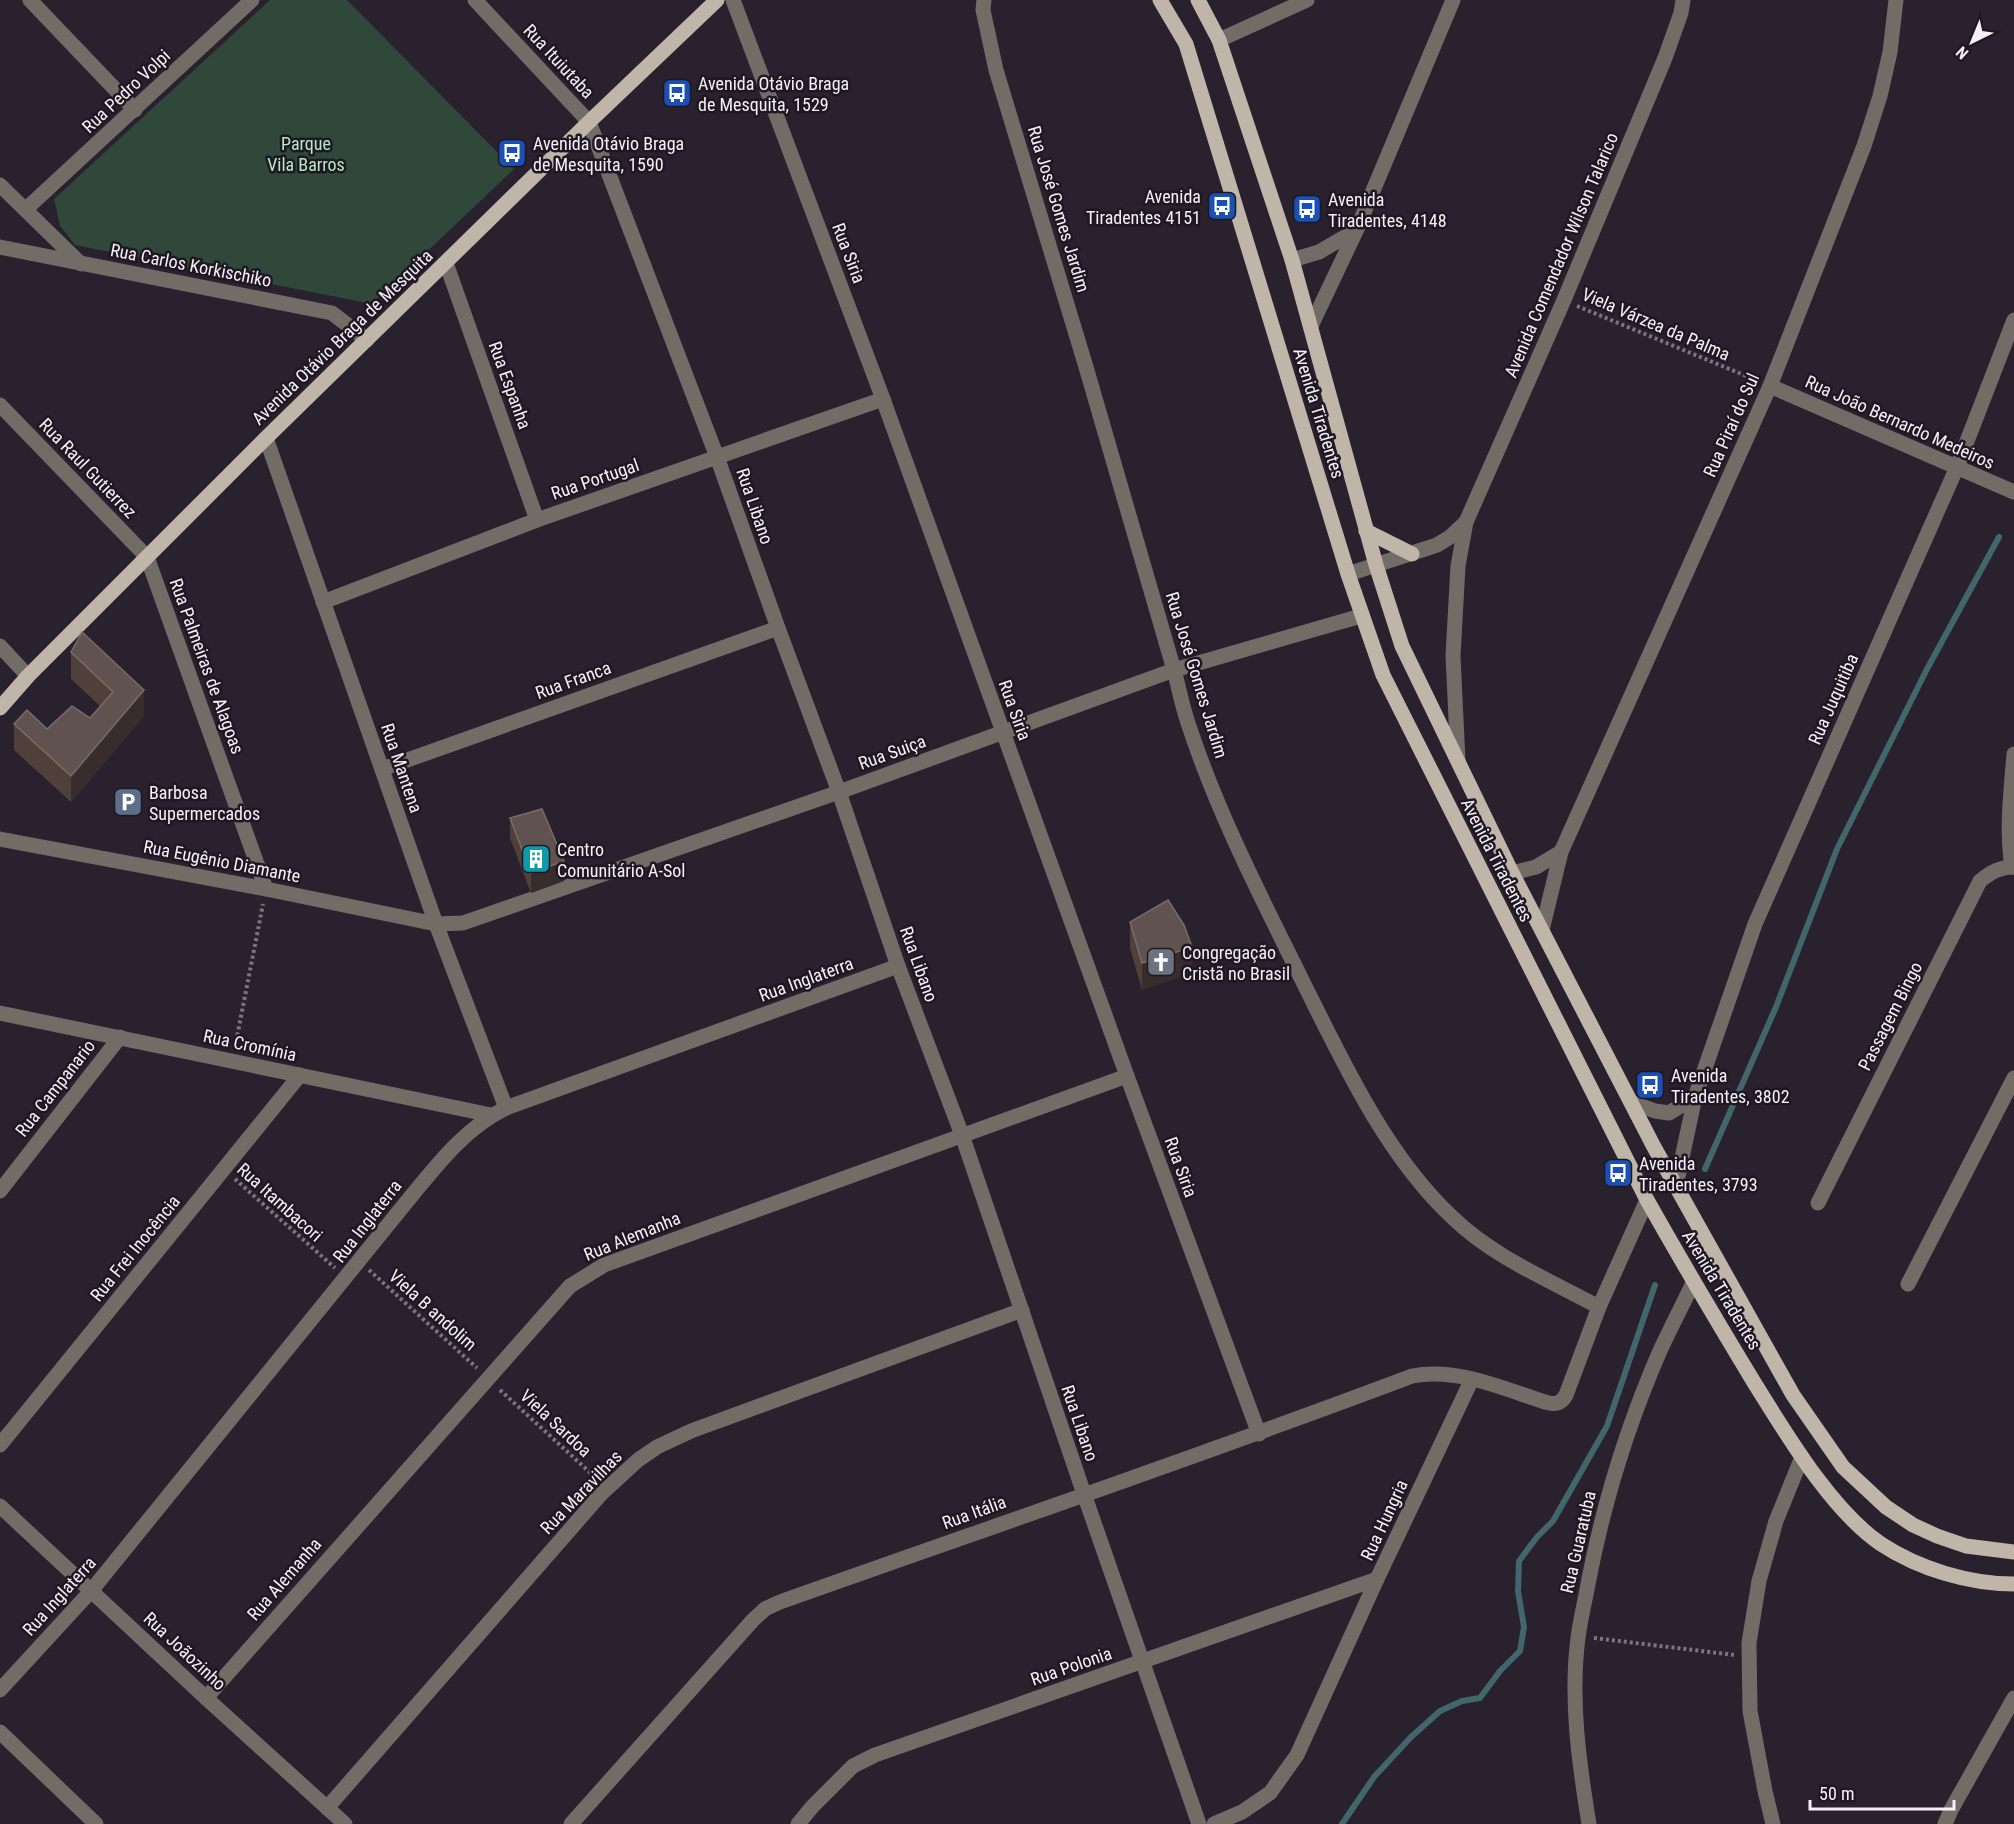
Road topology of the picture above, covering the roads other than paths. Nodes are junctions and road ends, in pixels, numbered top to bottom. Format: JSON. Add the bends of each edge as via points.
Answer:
{"nodes":[{"id":1,"x":30,"y":0,"type":"edge"},
{"id":2,"x":252,"y":0,"type":"edge"},
{"id":3,"x":475,"y":0,"type":"edge"},
{"id":4,"x":733,"y":0,"type":"edge"},
{"id":5,"x":984,"y":0,"type":"edge"},
{"id":6,"x":1160,"y":0,"type":"edge"},
{"id":7,"x":1198,"y":0,"type":"edge"},
{"id":8,"x":1307,"y":0,"type":"edge"},
{"id":9,"x":1453,"y":0,"type":"edge"},
{"id":10,"x":1683,"y":0,"type":"edge"},
{"id":11,"x":1896,"y":0,"type":"edge"},
{"id":12,"x":709,"y":3,"type":"edge"},
{"id":13,"x":1219,"y":40,"type":"junction"},
{"id":14,"x":135,"y":110,"type":"junction"},
{"id":15,"x":589,"y":122,"type":"junction"},
{"id":16,"x":0,"y":185,"type":"edge"},
{"id":17,"x":26,"y":209,"type":"junction"},
{"id":18,"x":1357,"y":229,"type":"junction"},
{"id":19,"x":0,"y":247,"type":"edge"},
{"id":20,"x":1292,"y":260,"type":"junction"},
{"id":21,"x":446,"y":263,"type":"junction"},
{"id":22,"x":81,"y":264,"type":"junction"},
{"id":23,"x":2014,"y":320,"type":"edge"},
{"id":24,"x":1311,"y":326,"type":"junction"},
{"id":25,"x":367,"y":340,"type":"junction"},
{"id":26,"x":1770,"y":386,"type":"junction"},
{"id":27,"x":883,"y":399,"type":"junction"},
{"id":28,"x":0,"y":405,"type":"edge"},
{"id":29,"x":266,"y":438,"type":"junction"},
{"id":30,"x":717,"y":457,"type":"junction"},
{"id":31,"x":1957,"y":467,"type":"junction"},
{"id":32,"x":2014,"y":492,"type":"edge"},
{"id":33,"x":537,"y":520,"type":"junction"},
{"id":34,"x":1466,"y":522,"type":"junction"},
{"id":35,"x":1366,"y":531,"type":"junction"},
{"id":36,"x":1412,"y":554,"type":"junction"},
{"id":37,"x":147,"y":557,"type":"junction"},
{"id":38,"x":1376,"y":565,"type":"junction"},
{"id":39,"x":1348,"y":574,"type":"junction"},
{"id":40,"x":323,"y":602,"type":"junction"},
{"id":41,"x":1361,"y":616,"type":"junction"},
{"id":42,"x":778,"y":628,"type":"junction"},
{"id":43,"x":0,"y":646,"type":"edge"},
{"id":44,"x":1174,"y":670,"type":"junction"},
{"id":45,"x":28,"y":676,"type":"junction"},
{"id":46,"x":0,"y":708,"type":"edge"},
{"id":47,"x":1002,"y":732,"type":"junction"},
{"id":48,"x":2014,"y":754,"type":"edge"},
{"id":49,"x":1458,"y":761,"type":"junction"},
{"id":50,"x":382,"y":769,"type":"junction"},
{"id":51,"x":839,"y":792,"type":"junction"},
{"id":52,"x":0,"y":839,"type":"edge"},
{"id":53,"x":1561,"y":852,"type":"junction"},
{"id":54,"x":2013,"y":867,"type":"edge"},
{"id":55,"x":1512,"y":873,"type":"junction"},
{"id":56,"x":266,"y":889,"type":"junction"},
{"id":57,"x":436,"y":924,"type":"junction"},
{"id":58,"x":1542,"y":930,"type":"junction"},
{"id":59,"x":898,"y":966,"type":"junction"},
{"id":60,"x":0,"y":1013,"type":"edge"},
{"id":61,"x":120,"y":1037,"type":"junction"},
{"id":62,"x":300,"y":1075,"type":"junction"},
{"id":63,"x":1127,"y":1076,"type":"junction"},
{"id":64,"x":2014,"y":1078,"type":"edge"},
{"id":65,"x":1695,"y":1097,"type":"junction"},
{"id":66,"x":1631,"y":1102,"type":"junction"},
{"id":67,"x":506,"y":1108,"type":"junction"},
{"id":68,"x":491,"y":1115,"type":"junction"},
{"id":69,"x":962,"y":1135,"type":"junction"},
{"id":70,"x":1676,"y":1186,"type":"junction"},
{"id":71,"x":0,"y":1191,"type":"edge"},
{"id":72,"x":1647,"y":1200,"type":"junction"},
{"id":73,"x":1818,"y":1203,"type":"dead end"},
{"id":74,"x":1693,"y":1283,"type":"junction"},
{"id":75,"x":1908,"y":1284,"type":"dead end"},
{"id":76,"x":1599,"y":1307,"type":"junction"},
{"id":77,"x":1022,"y":1310,"type":"junction"},
{"id":78,"x":1472,"y":1379,"type":"junction"},
{"id":79,"x":1259,"y":1434,"type":"junction"},
{"id":80,"x":0,"y":1445,"type":"edge"},
{"id":81,"x":1802,"y":1457,"type":"junction"},
{"id":82,"x":1084,"y":1494,"type":"junction"},
{"id":83,"x":0,"y":1506,"type":"edge"},
{"id":84,"x":2014,"y":1552,"type":"edge"},
{"id":85,"x":1377,"y":1579,"type":"junction"},
{"id":86,"x":2014,"y":1584,"type":"edge"},
{"id":87,"x":91,"y":1591,"type":"junction"},
{"id":88,"x":1143,"y":1662,"type":"junction"},
{"id":89,"x":0,"y":1690,"type":"edge"},
{"id":90,"x":206,"y":1698,"type":"junction"},
{"id":91,"x":2014,"y":1698,"type":"edge"},
{"id":92,"x":0,"y":1732,"type":"edge"},
{"id":93,"x":327,"y":1808,"type":"junction"},
{"id":94,"x":96,"y":1824,"type":"edge"},
{"id":95,"x":345,"y":1824,"type":"edge"},
{"id":96,"x":571,"y":1824,"type":"edge"},
{"id":97,"x":798,"y":1824,"type":"edge"},
{"id":98,"x":1199,"y":1824,"type":"edge"},
{"id":99,"x":1214,"y":1824,"type":"edge"},
{"id":100,"x":1588,"y":1824,"type":"edge"},
{"id":101,"x":1773,"y":1824,"type":"edge"},
{"id":102,"x":1945,"y":1824,"type":"edge"}],
"edges":[{"from":1,"to":14,"type":"street"},
{"from":2,"to":14,"type":"street","name":"Rua Pedro Volpi"},
{"from":3,"to":15,"type":"street","name":"Rua Ituiutaba"},
{"from":4,"to":27,"type":"street","name":"Rua Siria"},
{"from":5,"to":44,"type":"street","name":"Rua José Gomes Jardim","via":[[996,70]]},
{"from":6,"to":39,"type":"main road","name":"Avenida Tiradentes","via":[[1186,44]]},
{"from":7,"to":13,"type":"main road","name":"Avenida Tiradentes"},
{"from":8,"to":13,"type":"street"},
{"from":9,"to":18,"type":"street"},
{"from":10,"to":34,"type":"street","name":"Avenida Comendador Wilson Talarico","via":[[1665,58]]},
{"from":11,"to":26,"type":"street","name":"Rua Piraí do Sul","via":[[1890,52],[1864,146]]},
{"from":12,"to":15,"type":"main road","name":"Avenida Otávio Braga de Mesquita"},
{"from":13,"to":20,"type":"main road","name":"Avenida Tiradentes"},
{"from":14,"to":17,"type":"street","name":"Rua Pedro Volpi"},
{"from":15,"to":21,"type":"main road","name":"Avenida Otávio Braga de Mesquita"},
{"from":15,"to":30,"type":"street","name":"Rua Libano"},
{"from":16,"to":17,"type":"street"},
{"from":17,"to":22,"type":"street"},
{"from":18,"to":20,"type":"street","via":[[1319,252]]},
{"from":18,"to":24,"type":"street"},
{"from":19,"to":22,"type":"street","name":"Rua Carlos Korkischiko"},
{"from":20,"to":24,"type":"main road","name":"Avenida Tiradentes"},
{"from":21,"to":25,"type":"main road","name":"Avenida Otávio Braga de Mesquita"},
{"from":21,"to":33,"type":"street","name":"Rua Espanha"},
{"from":22,"to":25,"type":"street","name":"Rua Carlos Korkischiko","via":[[332,313]]},
{"from":23,"to":31,"type":"street","name":"Rua Juquitiba"},
{"from":24,"to":35,"type":"main road","name":"Avenida Tiradentes"},
{"from":25,"to":29,"type":"main road","name":"Avenida Otávio Braga de Mesquita"},
{"from":26,"to":31,"type":"street","name":"Rua João Bernardo Medeiros"},
{"from":26,"to":53,"type":"street","name":"Rua Piraí do Sul"},
{"from":27,"to":30,"type":"street","name":"Rua Portugal"},
{"from":27,"to":47,"type":"street","name":"Rua Siria"},
{"from":28,"to":37,"type":"street","name":"Rua Raul Gutierrez"},
{"from":29,"to":37,"type":"main road","name":"Avenida Otávio Braga de Mesquita"},
{"from":29,"to":40,"type":"street","name":"Rua Mantena"},
{"from":30,"to":33,"type":"street","name":"Rua Portugal"},
{"from":30,"to":42,"type":"street","name":"Rua Libano"},
{"from":31,"to":32,"type":"street","name":"Rua João Bernardo Medeiros"},
{"from":31,"to":65,"type":"street","name":"Rua Juquitiba","via":[[1755,924]]},
{"from":33,"to":40,"type":"street","name":"Rua Portugal"},
{"from":34,"to":36,"type":"street","name":"Avenida Comendador Wilson Talarico","via":[[1437,545]]},
{"from":34,"to":49,"type":"street","name":"Avenida Comendador Wilson Talarico","via":[[1457,577],[1453,656]]},
{"from":35,"to":36,"type":"main road"},
{"from":35,"to":38,"type":"main road","name":"Avenida Tiradentes"},
{"from":36,"to":38,"type":"street","name":"Avenida Comendador Wilson Talarico"},
{"from":37,"to":45,"type":"main road","name":"Avenida Otávio Braga de Mesquita"},
{"from":37,"to":56,"type":"street","name":"Rua Palmeiras de Alagoas"},
{"from":38,"to":39,"type":"street","name":"Avenida Comendador Wilson Talarico"},
{"from":38,"to":49,"type":"main road","name":"Avenida Tiradentes","via":[[1402,646]]},
{"from":39,"to":41,"type":"main road","name":"Avenida Tiradentes"},
{"from":40,"to":50,"type":"street","name":"Rua Mantena"},
{"from":41,"to":44,"type":"street","name":"Rua Suiça"},
{"from":41,"to":72,"type":"main road","name":"Avenida Tiradentes","via":[[1383,675]]},
{"from":42,"to":50,"type":"street","name":"Rua Franca"},
{"from":42,"to":51,"type":"street","name":"Rua Libano"},
{"from":43,"to":45,"type":"street"},
{"from":44,"to":47,"type":"street","name":"Rua Suiça"},
{"from":44,"to":76,"type":"street","name":"Rua José Gomes Jardim","via":[[1206,774],[1265,906],[1342,1060],[1386,1136],[1413,1174],[1472,1236]]},
{"from":45,"to":46,"type":"main road","name":"Avenida Otávio Braga de Mesquita"},
{"from":47,"to":51,"type":"street","name":"Rua Suiça"},
{"from":47,"to":63,"type":"street","name":"Rua Siria"},
{"from":48,"to":54,"type":"street","via":[[2008,819]]},
{"from":49,"to":55,"type":"main road","name":"Avenida Tiradentes"},
{"from":50,"to":57,"type":"street","name":"Rua Mantena"},
{"from":51,"to":57,"type":"street","name":"Rua Suiça","via":[[480,918]]},
{"from":51,"to":59,"type":"street","name":"Rua Libano"},
{"from":52,"to":56,"type":"street","name":"Rua Eugênio Diamante"},
{"from":53,"to":55,"type":"street","via":[[1536,867]]},
{"from":53,"to":58,"type":"street","name":"Rua Piraí do Sul"},
{"from":54,"to":73,"type":"street","name":"Passagem Bingo","via":[[1991,872],[1980,881]]},
{"from":55,"to":58,"type":"main road","name":"Avenida Tiradentes"},
{"from":56,"to":57,"type":"street","name":"Rua Eugênio Diamante"},
{"from":57,"to":67,"type":"street","name":"Rua Mantena"},
{"from":58,"to":66,"type":"main road","name":"Avenida Tiradentes"},
{"from":59,"to":67,"type":"street","name":"Rua Inglaterra"},
{"from":59,"to":69,"type":"street","name":"Rua Libano"},
{"from":60,"to":61,"type":"street","name":"Rua Cromínia"},
{"from":61,"to":62,"type":"street","name":"Rua Cromínia"},
{"from":61,"to":71,"type":"street","name":"Rua Campanario"},
{"from":62,"to":68,"type":"street","name":"Rua Cromínia"},
{"from":62,"to":80,"type":"street","name":"Rua Frei Inocência"},
{"from":63,"to":69,"type":"street","name":"Rua Alemanha"},
{"from":63,"to":79,"type":"street","name":"Rua Siria"},
{"from":64,"to":75,"type":"street"},
{"from":65,"to":66,"type":"street","via":[[1669,1113]]},
{"from":65,"to":70,"type":"street","name":"Rua Juquitiba"},
{"from":66,"to":70,"type":"main road","name":"Avenida Tiradentes"},
{"from":67,"to":68,"type":"street","name":"Rua Inglaterra"},
{"from":68,"to":87,"type":"street","name":"Rua Inglaterra","via":[[447,1154]]},
{"from":69,"to":77,"type":"street","name":"Rua Libano"},
{"from":69,"to":90,"type":"street","name":"Rua Alemanha","via":[[604,1265],[570,1286]]},
{"from":70,"to":84,"type":"main road","name":"Avenida Tiradentes","via":[[1793,1395],[1843,1467],[1886,1508],[1929,1533],[1966,1546]]},
{"from":72,"to":74,"type":"main road","name":"Avenida Tiradentes"},
{"from":72,"to":76,"type":"street"},
{"from":74,"to":81,"type":"main road","name":"Avenida Tiradentes"},
{"from":74,"to":100,"type":"street","name":"Rua Guaratuba","via":[[1659,1353],[1630,1430],[1595,1547],[1576,1660],[1577,1748]]},
{"from":76,"to":78,"type":"street","via":[[1560,1402],[1545,1402]]},
{"from":77,"to":82,"type":"street","name":"Rua Libano"},
{"from":77,"to":93,"type":"street","name":"Rua Maravilhas","via":[[657,1446],[607,1489]]},
{"from":78,"to":79,"type":"street","name":"Rua Itália","via":[[1435,1374],[1412,1376]]},
{"from":78,"to":85,"type":"street","name":"Rua Hungria"},
{"from":79,"to":82,"type":"street","name":"Rua Itália"},
{"from":81,"to":86,"type":"main road","name":"Avenida Tiradentes","via":[[1846,1512],[1896,1553],[1957,1577]]},
{"from":81,"to":101,"type":"street","via":[[1776,1521],[1759,1581],[1748,1656],[1750,1711]]},
{"from":82,"to":88,"type":"street","name":"Rua Libano"},
{"from":82,"to":96,"type":"street","name":"Rua Itália","via":[[765,1609]]},
{"from":83,"to":87,"type":"street","name":"Rua Joãozinho"},
{"from":85,"to":88,"type":"street","name":"Rua Polonia"},
{"from":85,"to":99,"type":"street","name":"Rua Hungria","via":[[1297,1755],[1270,1793],[1242,1812]]},
{"from":87,"to":89,"type":"street","name":"Rua Inglaterra"},
{"from":87,"to":90,"type":"street","name":"Rua Joãozinho"},
{"from":88,"to":97,"type":"street","name":"Rua Polonia","via":[[875,1755],[853,1766]]},
{"from":88,"to":98,"type":"street","name":"Rua Libano"},
{"from":90,"to":93,"type":"street","name":"Rua Joãozinho"},
{"from":91,"to":102,"type":"street"},
{"from":92,"to":94,"type":"street"},
{"from":93,"to":95,"type":"street","name":"Rua Joãozinho"}]}
